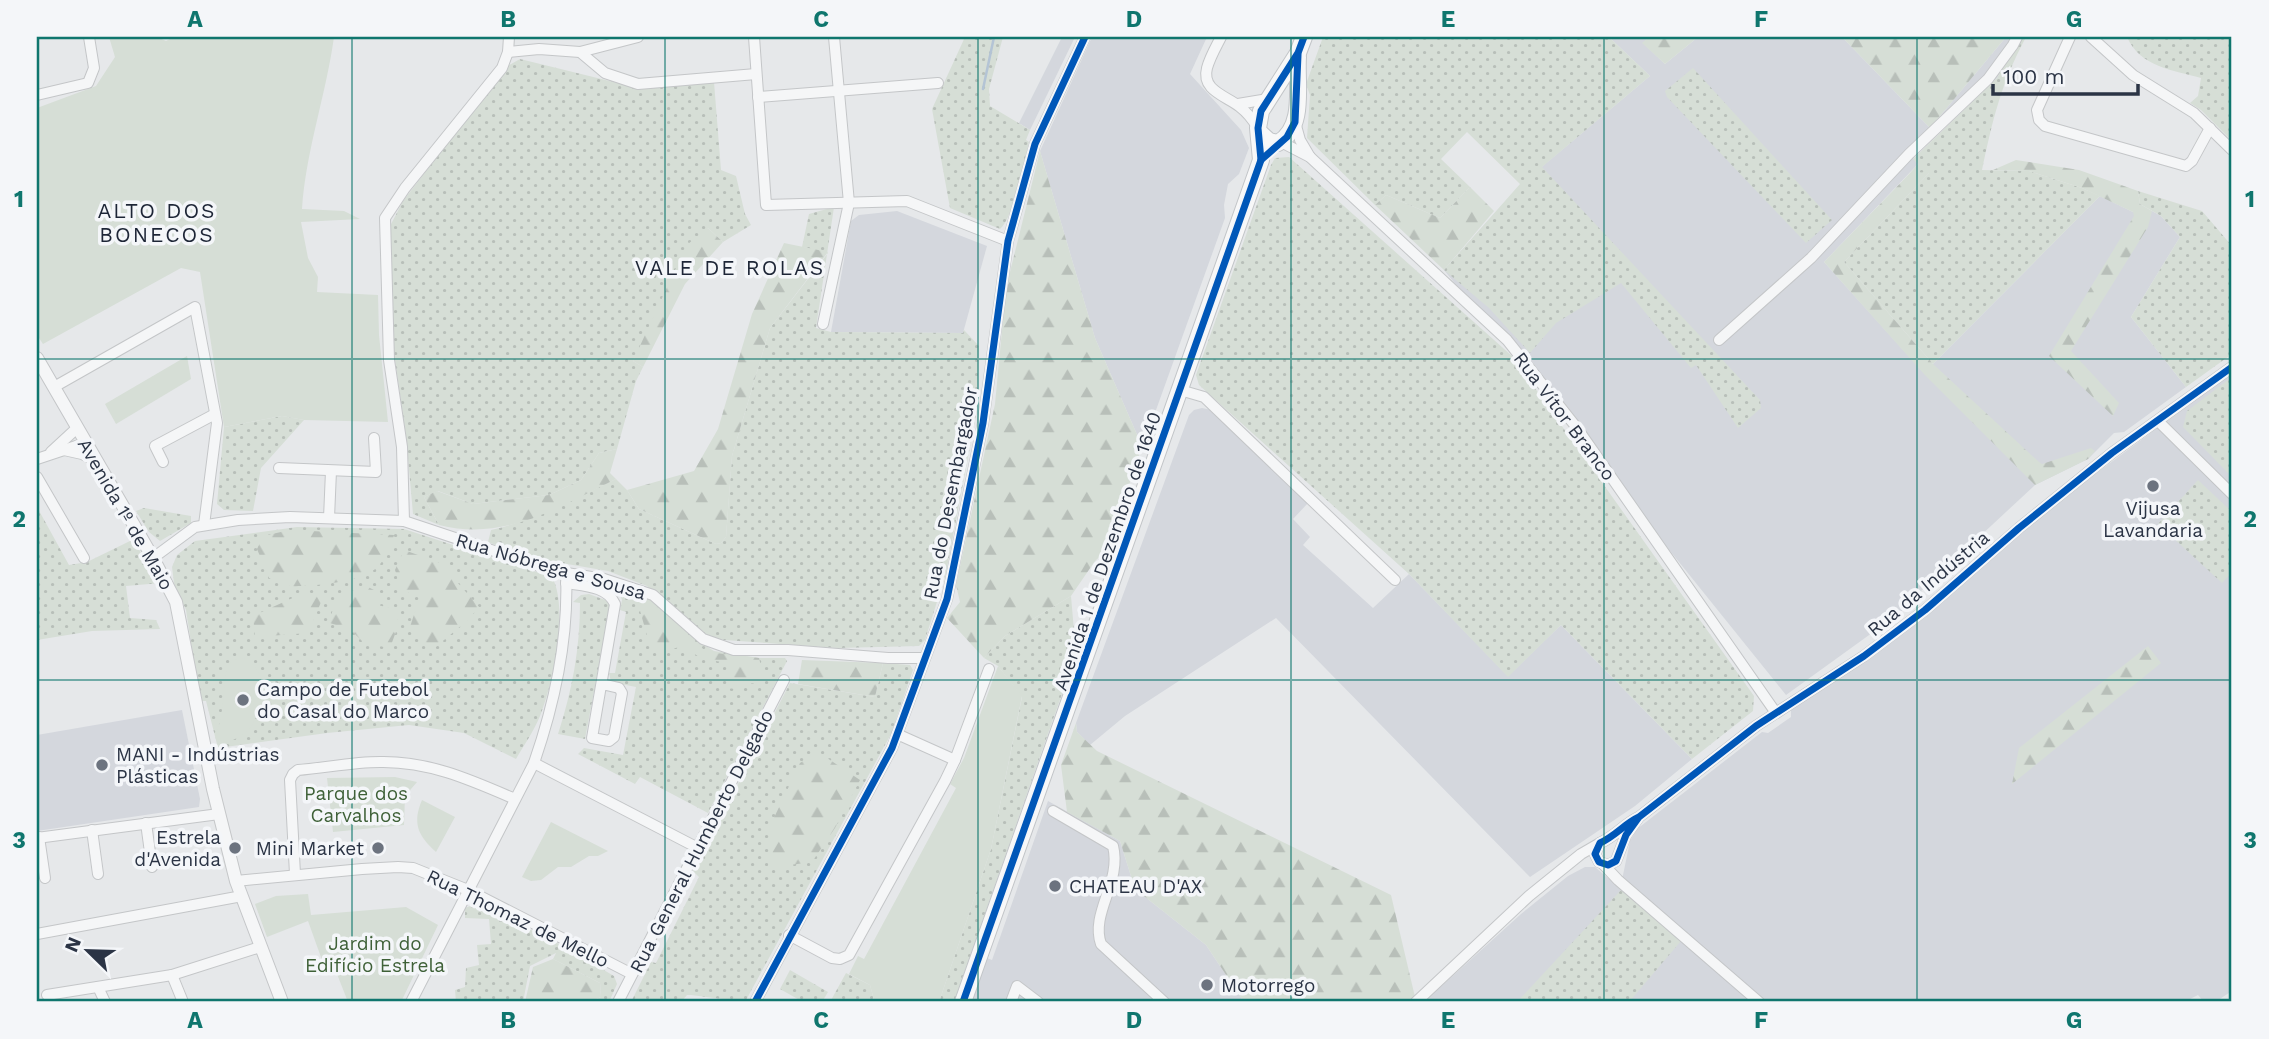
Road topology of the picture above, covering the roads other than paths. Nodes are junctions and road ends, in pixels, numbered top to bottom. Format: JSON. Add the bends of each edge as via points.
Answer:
{"nodes":[{"id":1,"x":89,"y":37,"type":"edge"},
{"id":2,"x":509,"y":37,"type":"edge"},
{"id":3,"x":638,"y":37,"type":"edge"},
{"id":4,"x":754,"y":37,"type":"edge"},
{"id":5,"x":834,"y":37,"type":"edge"},
{"id":6,"x":1085,"y":37,"type":"edge"},
{"id":7,"x":1221,"y":37,"type":"edge"},
{"id":8,"x":1304,"y":37,"type":"edge"},
{"id":9,"x":2017,"y":37,"type":"edge"},
{"id":10,"x":2070,"y":37,"type":"edge"},
{"id":11,"x":2091,"y":37,"type":"edge"},
{"id":12,"x":508,"y":51,"type":"junction"},
{"id":13,"x":580,"y":52,"type":"junction"},
{"id":14,"x":1298,"y":53,"type":"junction"},
{"id":15,"x":756,"y":74,"type":"junction"},
{"id":16,"x":938,"y":83,"type":"dead end"},
{"id":17,"x":839,"y":90,"type":"junction"},
{"id":18,"x":37,"y":95,"type":"edge"},
{"id":19,"x":758,"y":97,"type":"junction"},
{"id":20,"x":1270,"y":97,"type":"junction"},
{"id":21,"x":1238,"y":104,"type":"junction"},
{"id":22,"x":1296,"y":114,"type":"junction"},
{"id":23,"x":2210,"y":128,"type":"junction"},
{"id":24,"x":1259,"y":130,"type":"junction"},
{"id":25,"x":1280,"y":143,"type":"junction"},
{"id":26,"x":2232,"y":150,"type":"edge"},
{"id":27,"x":1310,"y":158,"type":"junction"},
{"id":28,"x":1261,"y":160,"type":"junction"},
{"id":29,"x":849,"y":203,"type":"junction"},
{"id":30,"x":1008,"y":241,"type":"junction"},
{"id":31,"x":823,"y":324,"type":"dead end"},
{"id":32,"x":1719,"y":340,"type":"dead end"},
{"id":33,"x":37,"y":358,"type":"edge"},
{"id":34,"x":2232,"y":367,"type":"edge"},
{"id":35,"x":54,"y":387,"type":"junction"},
{"id":36,"x":1181,"y":390,"type":"junction"},
{"id":37,"x":215,"y":414,"type":"junction"},
{"id":38,"x":2158,"y":421,"type":"junction"},
{"id":39,"x":77,"y":428,"type":"junction"},
{"id":40,"x":374,"y":438,"type":"dead end"},
{"id":41,"x":85,"y":443,"type":"junction"},
{"id":42,"x":64,"y":450,"type":"junction"},
{"id":43,"x":41,"y":458,"type":"edge"},
{"id":44,"x":96,"y":461,"type":"junction"},
{"id":45,"x":163,"y":462,"type":"dead end"},
{"id":46,"x":279,"y":468,"type":"dead end"},
{"id":47,"x":331,"y":471,"type":"junction"},
{"id":48,"x":37,"y":477,"type":"edge"},
{"id":49,"x":40,"y":491,"type":"edge"},
{"id":50,"x":2232,"y":494,"type":"edge"},
{"id":51,"x":330,"y":518,"type":"junction"},
{"id":52,"x":404,"y":521,"type":"junction"},
{"id":53,"x":204,"y":525,"type":"junction"},
{"id":54,"x":84,"y":558,"type":"dead end"},
{"id":55,"x":153,"y":558,"type":"junction"},
{"id":56,"x":566,"y":578,"type":"junction"},
{"id":57,"x":1395,"y":580,"type":"dead end"},
{"id":58,"x":925,"y":658,"type":"junction"},
{"id":59,"x":989,"y":668,"type":"dead end"},
{"id":60,"x":785,"y":680,"type":"dead end"},
{"id":61,"x":602,"y":684,"type":"junction"},
{"id":62,"x":1776,"y":713,"type":"junction"},
{"id":63,"x":897,"y":734,"type":"junction"},
{"id":64,"x":955,"y":760,"type":"junction"},
{"id":65,"x":534,"y":763,"type":"junction"},
{"id":66,"x":515,"y":799,"type":"junction"},
{"id":67,"x":1053,"y":811,"type":"dead end"},
{"id":68,"x":219,"y":814,"type":"junction"},
{"id":69,"x":1639,"y":817,"type":"junction"},
{"id":70,"x":146,"y":823,"type":"junction"},
{"id":71,"x":92,"y":830,"type":"junction"},
{"id":72,"x":38,"y":838,"type":"edge"},
{"id":73,"x":1602,"y":842,"type":"junction"},
{"id":74,"x":698,"y":848,"type":"junction"},
{"id":75,"x":1620,"y":852,"type":"junction"},
{"id":76,"x":1601,"y":863,"type":"junction"},
{"id":77,"x":152,"y":867,"type":"dead end"},
{"id":78,"x":1567,"y":867,"type":"junction"},
{"id":79,"x":98,"y":874,"type":"dead end"},
{"id":80,"x":295,"y":874,"type":"junction"},
{"id":81,"x":45,"y":878,"type":"dead end"},
{"id":82,"x":236,"y":881,"type":"junction"},
{"id":83,"x":468,"y":890,"type":"junction"},
{"id":84,"x":1630,"y":890,"type":"junction"},
{"id":85,"x":242,"y":896,"type":"junction"},
{"id":86,"x":37,"y":934,"type":"edge"},
{"id":87,"x":789,"y":935,"type":"junction"},
{"id":88,"x":260,"y":947,"type":"junction"},
{"id":89,"x":632,"y":974,"type":"junction"},
{"id":90,"x":172,"y":975,"type":"junction"},
{"id":91,"x":98,"y":986,"type":"junction"},
{"id":92,"x":47,"y":995,"type":"dead end"},
{"id":93,"x":105,"y":1002,"type":"edge"},
{"id":94,"x":183,"y":1002,"type":"edge"},
{"id":95,"x":282,"y":1002,"type":"edge"},
{"id":96,"x":411,"y":1002,"type":"edge"},
{"id":97,"x":618,"y":1002,"type":"edge"},
{"id":98,"x":755,"y":1002,"type":"edge"},
{"id":99,"x":965,"y":1002,"type":"edge"},
{"id":100,"x":1011,"y":1002,"type":"edge"},
{"id":101,"x":1036,"y":1002,"type":"edge"},
{"id":102,"x":1164,"y":1002,"type":"edge"},
{"id":103,"x":1416,"y":1002,"type":"edge"},
{"id":104,"x":1759,"y":1002,"type":"edge"}],
"edges":[{"from":1,"to":18,"type":"street","via":[[94,68],[88,83]]},
{"from":2,"to":12,"type":"street"},
{"from":3,"to":13,"type":"street"},
{"from":4,"to":15,"type":"street"},
{"from":5,"to":17,"type":"street"},
{"from":6,"to":30,"type":"street","name":"Rua do Desembargador","via":[[1035,144]]},
{"from":7,"to":21,"type":"street","via":[[1206,70],[1207,78],[1213,91]]},
{"from":8,"to":14,"type":"main road"},
{"from":9,"to":32,"type":"street","via":[[1988,79],[1811,258]]},
{"from":10,"to":23,"type":"street","via":[[2037,110],[2045,125],[2186,166]]},
{"from":11,"to":23,"type":"street","via":[[2133,75]]},
{"from":12,"to":13,"type":"street"},
{"from":12,"to":52,"type":"street","via":[[502,68],[385,218],[389,360],[402,447]]},
{"from":13,"to":15,"type":"street","via":[[605,72],[638,84]]},
{"from":14,"to":20,"type":"main road"},
{"from":14,"to":22,"type":"main road"},
{"from":15,"to":19,"type":"street"},
{"from":16,"to":17,"type":"street"},
{"from":17,"to":19,"type":"street"},
{"from":17,"to":29,"type":"street"},
{"from":19,"to":29,"type":"street","via":[[766,205]]},
{"from":20,"to":21,"type":"street"},
{"from":20,"to":22,"type":"main road","via":[[1285,94]]},
{"from":20,"to":24,"type":"main road","via":[[1261,111]]},
{"from":21,"to":24,"type":"street"},
{"from":22,"to":25,"type":"main road"},
{"from":22,"to":27,"type":"street","name":"Rua Vítor Branco","via":[[1300,140]]},
{"from":23,"to":26,"type":"street"},
{"from":24,"to":25,"type":"main road","via":[[1269,141]]},
{"from":24,"to":28,"type":"main road","name":"Avenida 1 de Dezembro de 1640"},
{"from":25,"to":27,"type":"street","name":"Rua Vítor Branco"},
{"from":25,"to":28,"type":"main road","name":"Avenida 1 de Dezembro de 1640"},
{"from":27,"to":62,"type":"street","name":"Rua Vítor Branco","via":[[1507,340],[1577,428]]},
{"from":28,"to":36,"type":"main road","name":"Avenida 1 de Dezembro de 1640"},
{"from":29,"to":30,"type":"street","via":[[907,201]]},
{"from":29,"to":31,"type":"street"},
{"from":30,"to":58,"type":"street","name":"Rua do Desembargador","via":[[983,423],[947,599]]},
{"from":33,"to":35,"type":"street","name":"Avenida 1º de Maio"},
{"from":34,"to":38,"type":"street","name":"Rua da Indústria"},
{"from":35,"to":37,"type":"street","via":[[195,307]]},
{"from":35,"to":39,"type":"street","name":"Avenida 1º de Maio"},
{"from":36,"to":57,"type":"street","via":[[1204,397]]},
{"from":36,"to":99,"type":"main road","name":"Avenida 1 de Dezembro de 1640"},
{"from":37,"to":45,"type":"street","via":[[155,446]]},
{"from":37,"to":53,"type":"street"},
{"from":38,"to":50,"type":"street"},
{"from":38,"to":62,"type":"street","name":"Rua da Indústria","via":[[2019,528],[1925,610]]},
{"from":39,"to":41,"type":"street","name":"Avenida 1º de Maio"},
{"from":39,"to":43,"type":"street"},
{"from":40,"to":47,"type":"street","via":[[376,472]]},
{"from":41,"to":42,"type":"street"},
{"from":41,"to":44,"type":"street","name":"Avenida 1º de Maio"},
{"from":42,"to":43,"type":"street"},
{"from":42,"to":44,"type":"street"},
{"from":44,"to":55,"type":"street","name":"Avenida 1º de Maio"},
{"from":46,"to":47,"type":"street"},
{"from":47,"to":51,"type":"street"},
{"from":48,"to":49,"type":"street"},
{"from":49,"to":54,"type":"street"},
{"from":51,"to":52,"type":"street","name":"Rua Nóbrega e Sousa"},
{"from":51,"to":53,"type":"street","name":"Rua Nóbrega e Sousa","via":[[248,519]]},
{"from":52,"to":56,"type":"street","name":"Rua Nóbrega e Sousa"},
{"from":53,"to":55,"type":"street"},
{"from":55,"to":68,"type":"street","name":"Avenida 1º de Maio","via":[[176,602]]},
{"from":56,"to":58,"type":"street","name":"Rua Nóbrega e Sousa","via":[[604,579],[653,595],[703,639],[734,650]]},
{"from":56,"to":61,"type":"street","via":[[602,590],[615,603]]},
{"from":56,"to":65,"type":"street","via":[[560,669]]},
{"from":58,"to":63,"type":"street","name":"Rua do Desembargador"},
{"from":59,"to":64,"type":"street"},
{"from":60,"to":74,"type":"street","name":"Rua General Humberto Delgado"},
{"from":61,"to":61,"type":"street","via":[[592,738],[609,741],[614,737],[622,693],[618,687]]},
{"from":62,"to":69,"type":"street","name":"Rua da Indústria"},
{"from":63,"to":64,"type":"street"},
{"from":63,"to":87,"type":"street","name":"Rua do Desembargador"},
{"from":64,"to":87,"type":"street","via":[[849,955],[832,958]]},
{"from":65,"to":66,"type":"street"},
{"from":65,"to":74,"type":"street"},
{"from":66,"to":80,"type":"street","via":[[451,772],[414,764],[378,762],[298,770],[290,780]]},
{"from":66,"to":83,"type":"street"},
{"from":67,"to":102,"type":"street","via":[[1112,846],[1116,866],[1098,935],[1101,944]]},
{"from":68,"to":70,"type":"street"},
{"from":68,"to":82,"type":"street","name":"Avenida 1º de Maio"},
{"from":69,"to":73,"type":"street","name":"Rua da Indústria"},
{"from":69,"to":75,"type":"street","name":"Rua da Indústria"},
{"from":70,"to":71,"type":"street"},
{"from":70,"to":77,"type":"street"},
{"from":71,"to":72,"type":"street"},
{"from":71,"to":79,"type":"street"},
{"from":72,"to":81,"type":"street"},
{"from":73,"to":75,"type":"street","via":[[1612,841]]},
{"from":73,"to":76,"type":"street","via":[[1595,854]]},
{"from":73,"to":78,"type":"street","name":"Rua da Indústria"},
{"from":74,"to":89,"type":"street","name":"Rua General Humberto Delgado"},
{"from":75,"to":76,"type":"street","via":[[1612,864]]},
{"from":75,"to":84,"type":"street"},
{"from":76,"to":78,"type":"street","name":"Rua da Indústria"},
{"from":76,"to":84,"type":"street"},
{"from":78,"to":103,"type":"street","name":"Rua da Indústria","via":[[1529,896]]},
{"from":80,"to":82,"type":"street","name":"Rua Thomaz de Mello"},
{"from":80,"to":83,"type":"street","name":"Rua Thomaz de Mello","via":[[404,867]]},
{"from":82,"to":85,"type":"street","name":"Avenida 1º de Maio"},
{"from":83,"to":89,"type":"street","name":"Rua Thomaz de Mello"},
{"from":83,"to":96,"type":"street"},
{"from":84,"to":104,"type":"street"},
{"from":85,"to":86,"type":"street"},
{"from":85,"to":88,"type":"street","name":"Avenida 1º de Maio"},
{"from":87,"to":98,"type":"street","name":"Rua do Desembargador"},
{"from":88,"to":90,"type":"street"},
{"from":88,"to":95,"type":"street","name":"Avenida 1º de Maio"},
{"from":89,"to":97,"type":"street","name":"Rua General Humberto Delgado"},
{"from":90,"to":91,"type":"street"},
{"from":90,"to":94,"type":"street"},
{"from":91,"to":92,"type":"street"},
{"from":91,"to":93,"type":"street"},
{"from":100,"to":101,"type":"street","via":[[1017,986]]}]}
